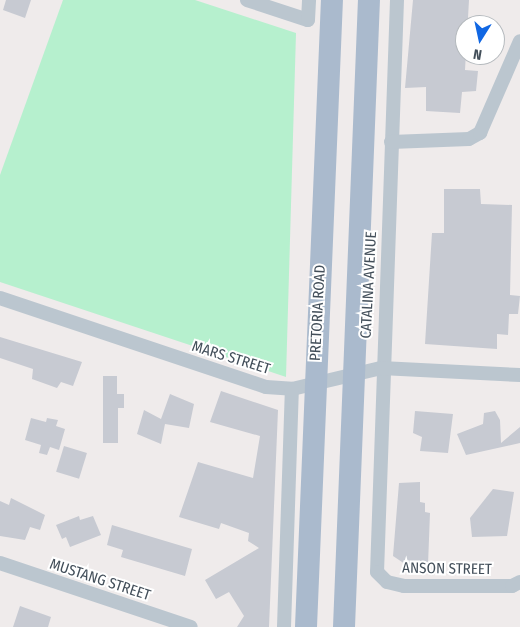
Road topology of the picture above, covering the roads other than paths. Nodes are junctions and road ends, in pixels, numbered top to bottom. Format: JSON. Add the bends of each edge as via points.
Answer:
{"nodes":[{"id":1,"x":247,"y":0,"type":"edge"},
{"id":2,"x":309,"y":0,"type":"edge"},
{"id":3,"x":332,"y":0,"type":"edge"},
{"id":4,"x":369,"y":0,"type":"edge"},
{"id":5,"x":397,"y":0,"type":"edge"},
{"id":6,"x":520,"y":41,"type":"edge"},
{"id":7,"x":391,"y":142,"type":"junction"},
{"id":8,"x":0,"y":298,"type":"edge"},
{"id":9,"x":381,"y":368,"type":"junction"},
{"id":10,"x":353,"y":375,"type":"junction"},
{"id":11,"x":520,"y":375,"type":"edge"},
{"id":12,"x":315,"y":385,"type":"junction"},
{"id":13,"x":292,"y":388,"type":"junction"},
{"id":14,"x":0,"y":564,"type":"edge"},
{"id":15,"x":377,"y":572,"type":"joint"},
{"id":16,"x":520,"y":582,"type":"edge"},
{"id":17,"x":191,"y":627,"type":"edge"},
{"id":18,"x":284,"y":627,"type":"edge"},
{"id":19,"x":306,"y":627,"type":"edge"},
{"id":20,"x":344,"y":627,"type":"edge"}],
"edges":[{"from":1,"to":2,"type":"street","via":[[308,20]]},
{"from":3,"to":12,"type":"main road","name":"PRETORIA ROAD"},
{"from":4,"to":10,"type":"main road"},
{"from":5,"to":7,"type":"street","name":"CATALINA AVENUE"},
{"from":6,"to":7,"type":"street","via":[[480,133],[469,139]]},
{"from":7,"to":9,"type":"street","name":"CATALINA AVENUE"},
{"from":8,"to":13,"type":"street","name":"MARS STREET","via":[[247,382]]},
{"from":9,"to":10,"type":"street","name":"MARS STREET"},
{"from":9,"to":11,"type":"street","name":"MARS STREET"},
{"from":9,"to":15,"type":"street","name":"CATALINA AVENUE"},
{"from":10,"to":12,"type":"street","name":"MARS STREET"},
{"from":10,"to":20,"type":"main road"},
{"from":12,"to":13,"type":"street","name":"MARS STREET"},
{"from":12,"to":19,"type":"main road","name":"PRETORIA ROAD"},
{"from":13,"to":18,"type":"street"},
{"from":14,"to":17,"type":"street","name":"MUSTANG STREET"},
{"from":15,"to":16,"type":"street","name":"ANSON STREET","via":[[387,582],[404,586],[512,586]]}]}
